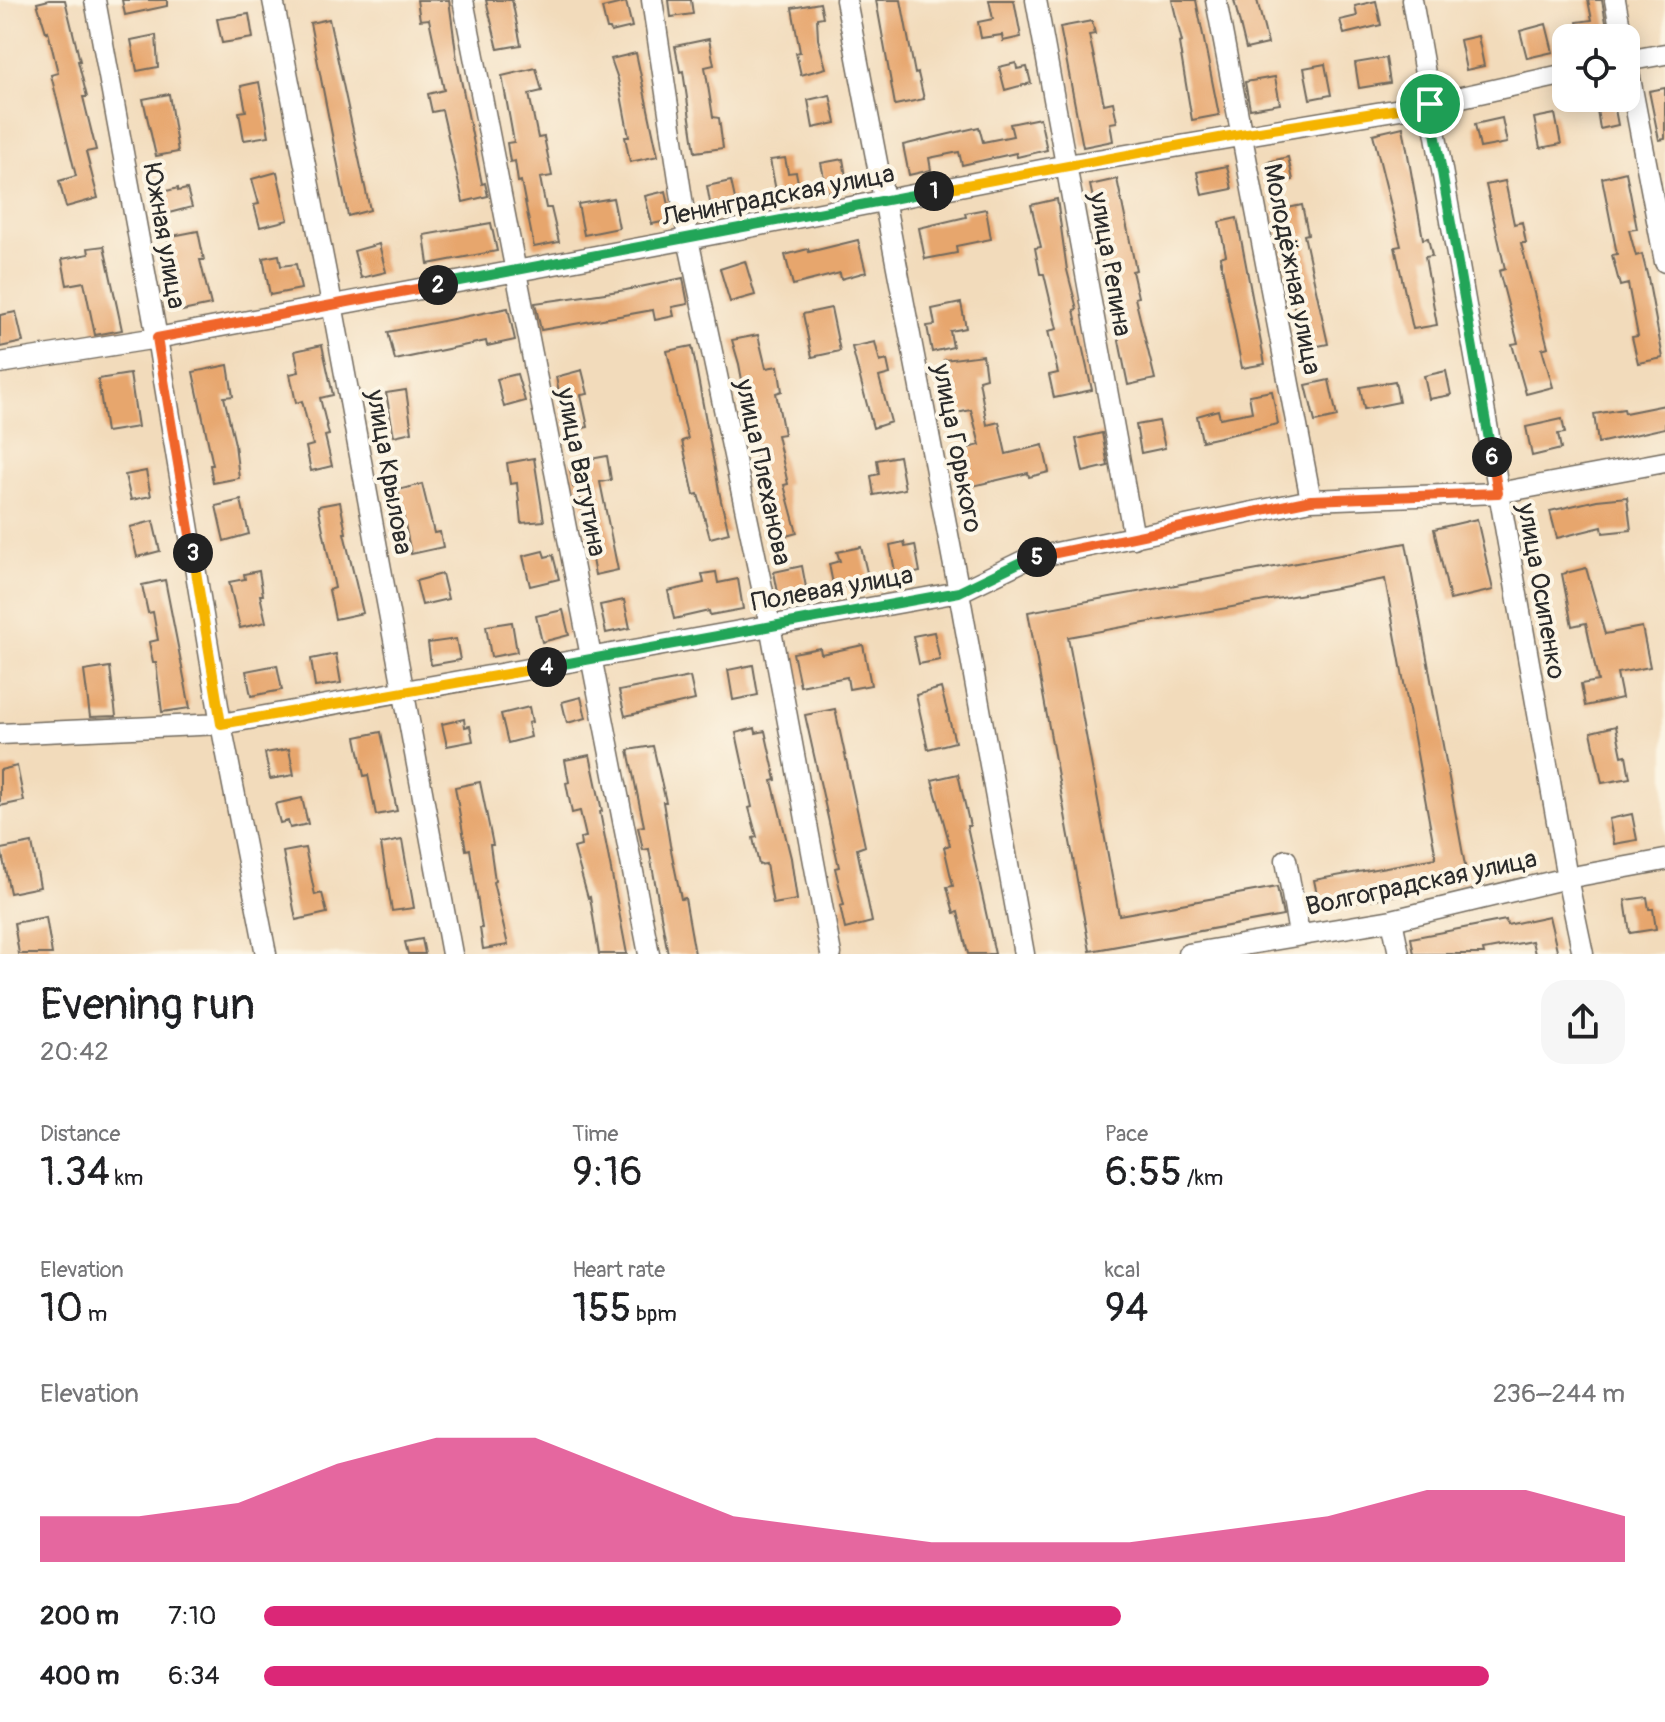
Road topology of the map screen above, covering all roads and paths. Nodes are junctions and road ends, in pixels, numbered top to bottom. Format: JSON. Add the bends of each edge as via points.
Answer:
{"nodes":[{"id":1,"x":95,"y":0,"type":"edge"},
{"id":2,"x":273,"y":0,"type":"edge"},
{"id":3,"x":463,"y":0,"type":"edge"},
{"id":4,"x":652,"y":0,"type":"edge"},
{"id":5,"x":846,"y":0,"type":"edge"},
{"id":6,"x":1036,"y":0,"type":"edge"},
{"id":7,"x":1216,"y":0,"type":"edge"},
{"id":8,"x":1412,"y":0,"type":"edge"},
{"id":9,"x":1615,"y":0,"type":"edge"},
{"id":10,"x":1619,"y":24,"type":"edge"},
{"id":11,"x":1665,"y":54,"type":"edge"},
{"id":12,"x":1640,"y":58,"type":"edge"},
{"id":13,"x":1552,"y":77,"type":"edge"},
{"id":14,"x":1430,"y":104,"type":"junction"},
{"id":15,"x":1636,"y":112,"type":"edge"},
{"id":16,"x":1241,"y":134,"type":"junction"},
{"id":17,"x":1067,"y":165,"type":"junction"},
{"id":18,"x":885,"y":201,"type":"junction"},
{"id":19,"x":688,"y":239,"type":"junction"},
{"id":20,"x":1665,"y":262,"type":"edge"},
{"id":21,"x":517,"y":271,"type":"junction"},
{"id":22,"x":332,"y":304,"type":"junction"},
{"id":23,"x":157,"y":338,"type":"junction"},
{"id":24,"x":0,"y":363,"type":"edge"},
{"id":25,"x":1665,"y":462,"type":"edge"},
{"id":26,"x":1498,"y":493,"type":"junction"},
{"id":27,"x":1311,"y":500,"type":"junction"},
{"id":28,"x":1134,"y":538,"type":"junction"},
{"id":29,"x":959,"y":592,"type":"junction"},
{"id":30,"x":770,"y":625,"type":"junction"},
{"id":31,"x":592,"y":659,"type":"junction"},
{"id":32,"x":403,"y":693,"type":"junction"},
{"id":33,"x":221,"y":724,"type":"junction"},
{"id":34,"x":0,"y":734,"type":"edge"},
{"id":35,"x":1286,"y":860,"type":"dead end"},
{"id":36,"x":1665,"y":860,"type":"edge"},
{"id":37,"x":1567,"y":878,"type":"junction"},
{"id":38,"x":1392,"y":920,"type":"junction"},
{"id":39,"x":1299,"y":934,"type":"junction"},
{"id":40,"x":266,"y":954,"type":"edge"},
{"id":41,"x":452,"y":954,"type":"edge"},
{"id":42,"x":649,"y":954,"type":"edge"},
{"id":43,"x":831,"y":954,"type":"edge"},
{"id":44,"x":1024,"y":954,"type":"edge"},
{"id":45,"x":1188,"y":954,"type":"edge"},
{"id":46,"x":1399,"y":954,"type":"edge"},
{"id":47,"x":1583,"y":954,"type":"edge"}],
"edges":[{"from":1,"to":23,"type":"street","name":"Южная улица"},
{"from":2,"to":22,"type":"street","name":"улица Крылова"},
{"from":3,"to":21,"type":"street","name":"улица Ватутина"},
{"from":4,"to":19,"type":"street","name":"улица Плеханова"},
{"from":5,"to":18,"type":"street","name":"улица Горького"},
{"from":6,"to":17,"type":"street","name":"улица Репина"},
{"from":7,"to":16,"type":"street","name":"Молодёжная улица"},
{"from":8,"to":14,"type":"street","name":"улица Осипенко"},
{"from":9,"to":10,"type":"street"},
{"from":11,"to":12,"type":"street"},
{"from":13,"to":14,"type":"street","name":"Ленинградская улица"},
{"from":14,"to":16,"type":"street","name":"Ленинградская улица"},
{"from":14,"to":26,"type":"street","name":"улица Осипенко"},
{"from":15,"to":20,"type":"street"},
{"from":16,"to":17,"type":"street","name":"Ленинградская улица"},
{"from":16,"to":27,"type":"street","name":"Молодёжная улица"},
{"from":17,"to":18,"type":"street","name":"Ленинградская улица"},
{"from":17,"to":28,"type":"street","name":"улица Репина"},
{"from":18,"to":19,"type":"street","name":"Ленинградская улица"},
{"from":18,"to":29,"type":"street","name":"улица Горького"},
{"from":19,"to":21,"type":"street","name":"Ленинградская улица"},
{"from":19,"to":30,"type":"street","name":"улица Плеханова"},
{"from":21,"to":22,"type":"street","name":"Ленинградская улица"},
{"from":21,"to":31,"type":"street","name":"улица Ватутина"},
{"from":22,"to":23,"type":"street","name":"Ленинградская улица"},
{"from":22,"to":32,"type":"street","name":"улица Крылова"},
{"from":23,"to":24,"type":"street","name":"Ленинградская улица"},
{"from":23,"to":33,"type":"street","name":"Южная улица"},
{"from":25,"to":26,"type":"street","name":"Полевая улица"},
{"from":26,"to":27,"type":"street","name":"Полевая улица"},
{"from":26,"to":37,"type":"street","name":"улица Осипенко"},
{"from":27,"to":28,"type":"street","name":"Полевая улица"},
{"from":28,"to":29,"type":"street","name":"Полевая улица","via":[[1027,559]]},
{"from":29,"to":30,"type":"street","name":"Полевая улица"},
{"from":29,"to":44,"type":"street","name":"улица Горького"},
{"from":30,"to":31,"type":"street","name":"Полевая улица"},
{"from":30,"to":43,"type":"street","name":"улица Плеханова"},
{"from":31,"to":32,"type":"street","name":"Полевая улица"},
{"from":31,"to":42,"type":"street","name":"улица Ватутина"},
{"from":32,"to":33,"type":"street","name":"Полевая улица"},
{"from":32,"to":41,"type":"street","name":"улица Крылова"},
{"from":33,"to":34,"type":"street","name":"Полевая улица"},
{"from":33,"to":40,"type":"street","name":"Южная улица"},
{"from":35,"to":39,"type":"street"},
{"from":36,"to":37,"type":"street","name":"Волгоградская улица"},
{"from":37,"to":38,"type":"street","name":"Волгоградская улица"},
{"from":37,"to":47,"type":"street","name":"улица Осипенко"},
{"from":38,"to":39,"type":"street","name":"Волгоградская улица"},
{"from":38,"to":46,"type":"street"},
{"from":39,"to":45,"type":"street","name":"Волгоградская улица"}]}
